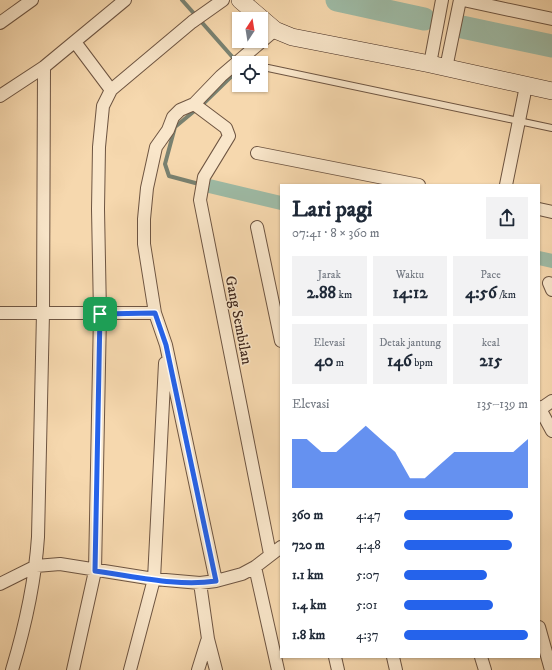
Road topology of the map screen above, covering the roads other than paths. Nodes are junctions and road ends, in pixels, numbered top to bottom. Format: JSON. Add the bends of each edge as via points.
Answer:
{"nodes":[{"id":1,"x":32,"y":0,"type":"edge"},
{"id":2,"x":125,"y":0,"type":"edge"},
{"id":3,"x":223,"y":0,"type":"edge"},
{"id":4,"x":240,"y":0,"type":"edge"},
{"id":5,"x":442,"y":0,"type":"edge"},
{"id":6,"x":461,"y":0,"type":"edge"},
{"id":7,"x":552,"y":19,"type":"edge"},
{"id":8,"x":0,"y":23,"type":"edge"},
{"id":9,"x":274,"y":30,"type":"junction"},
{"id":10,"x":75,"y":42,"type":"junction"},
{"id":11,"x":438,"y":66,"type":"junction"},
{"id":12,"x":44,"y":67,"type":"junction"},
{"id":13,"x":268,"y":68,"type":"dead end"},
{"id":14,"x":526,"y":86,"type":"junction"},
{"id":15,"x":111,"y":90,"type":"junction"},
{"id":16,"x":552,"y":92,"type":"edge"},
{"id":17,"x":0,"y":95,"type":"edge"},
{"id":18,"x":198,"y":106,"type":"junction"},
{"id":19,"x":519,"y":121,"type":"junction"},
{"id":20,"x":552,"y":128,"type":"edge"},
{"id":21,"x":257,"y":153,"type":"dead end"},
{"id":22,"x":414,"y":184,"type":"edge"},
{"id":23,"x":506,"y":184,"type":"edge"},
{"id":24,"x":540,"y":209,"type":"edge"},
{"id":25,"x":552,"y":212,"type":"edge"},
{"id":26,"x":256,"y":227,"type":"dead end"},
{"id":27,"x":0,"y":313,"type":"edge"},
{"id":28,"x":43,"y":313,"type":"junction"},
{"id":29,"x":155,"y":313,"type":"junction"},
{"id":30,"x":100,"y":314,"type":"junction"},
{"id":31,"x":280,"y":336,"type":"edge"},
{"id":32,"x":166,"y":345,"type":"junction"},
{"id":33,"x":552,"y":400,"type":"edge"},
{"id":34,"x":540,"y":407,"type":"edge"},
{"id":35,"x":540,"y":410,"type":"edge"},
{"id":36,"x":552,"y":431,"type":"edge"},
{"id":37,"x":280,"y":548,"type":"edge"},
{"id":38,"x":270,"y":554,"type":"junction"},
{"id":39,"x":36,"y":566,"type":"junction"},
{"id":40,"x":255,"y":567,"type":"junction"},
{"id":41,"x":95,"y":571,"type":"junction"},
{"id":42,"x":154,"y":579,"type":"junction"},
{"id":43,"x":216,"y":581,"type":"junction"},
{"id":44,"x":0,"y":584,"type":"edge"},
{"id":45,"x":200,"y":584,"type":"junction"},
{"id":46,"x":540,"y":631,"type":"edge"},
{"id":47,"x":208,"y":639,"type":"junction"},
{"id":48,"x":336,"y":658,"type":"edge"},
{"id":49,"x":393,"y":658,"type":"edge"},
{"id":50,"x":481,"y":658,"type":"edge"},
{"id":51,"x":12,"y":670,"type":"edge"},
{"id":52,"x":73,"y":670,"type":"edge"},
{"id":53,"x":130,"y":670,"type":"edge"},
{"id":54,"x":198,"y":670,"type":"edge"},
{"id":55,"x":216,"y":670,"type":"edge"},
{"id":56,"x":278,"y":670,"type":"edge"},
{"id":57,"x":338,"y":670,"type":"edge"},
{"id":58,"x":396,"y":670,"type":"edge"},
{"id":59,"x":485,"y":670,"type":"edge"},
{"id":60,"x":551,"y":670,"type":"edge"}],
"edges":[{"from":1,"to":8,"type":"street"},
{"from":2,"to":10,"type":"street"},
{"from":3,"to":15,"type":"street","via":[[192,22]]},
{"from":4,"to":9,"type":"main road"},
{"from":5,"to":11,"type":"street"},
{"from":6,"to":7,"type":"street"},
{"from":6,"to":11,"type":"street"},
{"from":9,"to":11,"type":"main road","via":[[292,37]]},
{"from":9,"to":18,"type":"street","via":[[232,67]]},
{"from":10,"to":12,"type":"street"},
{"from":10,"to":15,"type":"street"},
{"from":11,"to":14,"type":"main road"},
{"from":12,"to":17,"type":"street"},
{"from":12,"to":28,"type":"street"},
{"from":13,"to":19,"type":"lane"},
{"from":14,"to":16,"type":"main road"},
{"from":14,"to":19,"type":"street"},
{"from":15,"to":30,"type":"street","via":[[103,106],[99,146]]},
{"from":18,"to":29,"type":"street","via":[[180,110],[173,117],[168,130],[156,147],[147,188],[144,244]]},
{"from":18,"to":38,"type":"street","name":"Gang Sembilan","via":[[226,128],[229,136],[204,177],[200,200]]},
{"from":19,"to":20,"type":"lane"},
{"from":19,"to":23,"type":"street"},
{"from":21,"to":22,"type":"street"},
{"from":24,"to":25,"type":"street"},
{"from":26,"to":31,"type":"street"},
{"from":27,"to":28,"type":"street"},
{"from":28,"to":30,"type":"street"},
{"from":28,"to":39,"type":"street"},
{"from":29,"to":30,"type":"street"},
{"from":29,"to":32,"type":"street"},
{"from":30,"to":41,"type":"street"},
{"from":32,"to":42,"type":"street"},
{"from":32,"to":43,"type":"street"},
{"from":33,"to":34,"type":"street"},
{"from":35,"to":36,"type":"street"},
{"from":37,"to":38,"type":"street"},
{"from":38,"to":40,"type":"street"},
{"from":39,"to":41,"type":"street","via":[[60,564]]},
{"from":39,"to":44,"type":"street"},
{"from":39,"to":51,"type":"street"},
{"from":40,"to":43,"type":"street","via":[[242,574]]},
{"from":40,"to":56,"type":"street"},
{"from":41,"to":42,"type":"street"},
{"from":41,"to":52,"type":"street"},
{"from":42,"to":45,"type":"street"},
{"from":42,"to":53,"type":"street"},
{"from":43,"to":45,"type":"street"},
{"from":45,"to":47,"type":"street"},
{"from":46,"to":60,"type":"street"},
{"from":47,"to":54,"type":"street"},
{"from":47,"to":55,"type":"street"},
{"from":48,"to":57,"type":"street"},
{"from":49,"to":58,"type":"street"},
{"from":50,"to":59,"type":"street"}]}
